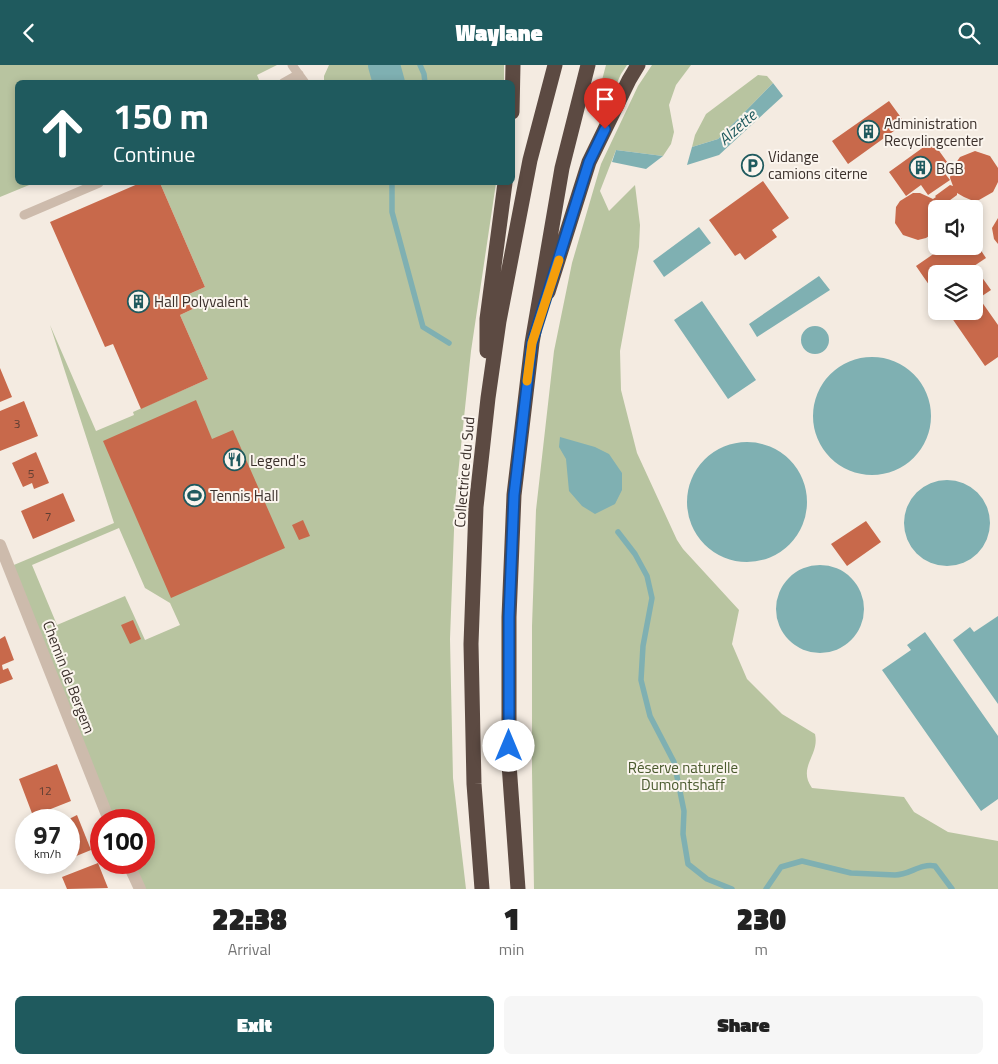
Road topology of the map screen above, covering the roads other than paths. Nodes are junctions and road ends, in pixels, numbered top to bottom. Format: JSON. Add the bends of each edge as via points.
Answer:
{"nodes":[{"id":1,"x":292,"y":65,"type":"edge"},
{"id":2,"x":513,"y":65,"type":"edge"},
{"id":3,"x":555,"y":65,"type":"edge"},
{"id":4,"x":588,"y":65,"type":"edge"},
{"id":5,"x":638,"y":65,"type":"edge"},
{"id":6,"x":302,"y":78,"type":"edge"},
{"id":7,"x":513,"y":80,"type":"edge"},
{"id":8,"x":94,"y":185,"type":"edge"},
{"id":9,"x":505,"y":185,"type":"edge"},
{"id":10,"x":24,"y":215,"type":"dead end"},
{"id":11,"x":532,"y":343,"type":"junction"},
{"id":12,"x":488,"y":398,"type":"junction"},
{"id":13,"x":0,"y":545,"type":"edge"},
{"id":14,"x":105,"y":809,"type":"edge"},
{"id":15,"x":133,"y":874,"type":"edge"},
{"id":16,"x":140,"y":889,"type":"edge"},
{"id":17,"x":482,"y":889,"type":"edge"},
{"id":18,"x":518,"y":889,"type":"edge"}],
"edges":[{"from":1,"to":6,"type":"lane"},
{"from":2,"to":7,"type":"highway"},
{"from":3,"to":12,"type":"highway","name":"Collectrice du Sud","via":[[530,160],[499,321]]},
{"from":4,"to":11,"type":"highway","via":[[562,168]]},
{"from":5,"to":11,"type":"highway","via":[[589,162]]},
{"from":8,"to":10,"type":"lane"},
{"from":9,"to":12,"type":"highway","via":[[487,319]]},
{"from":11,"to":18,"type":"highway","via":[[514,495],[509,617],[509,764]]},
{"from":12,"to":17,"type":"highway","name":"Collectrice du Sud","via":[[476,507],[471,644],[474,784]]},
{"from":13,"to":14,"type":"street","name":"Chemin de Bergem"},
{"from":15,"to":16,"type":"street"}]}
